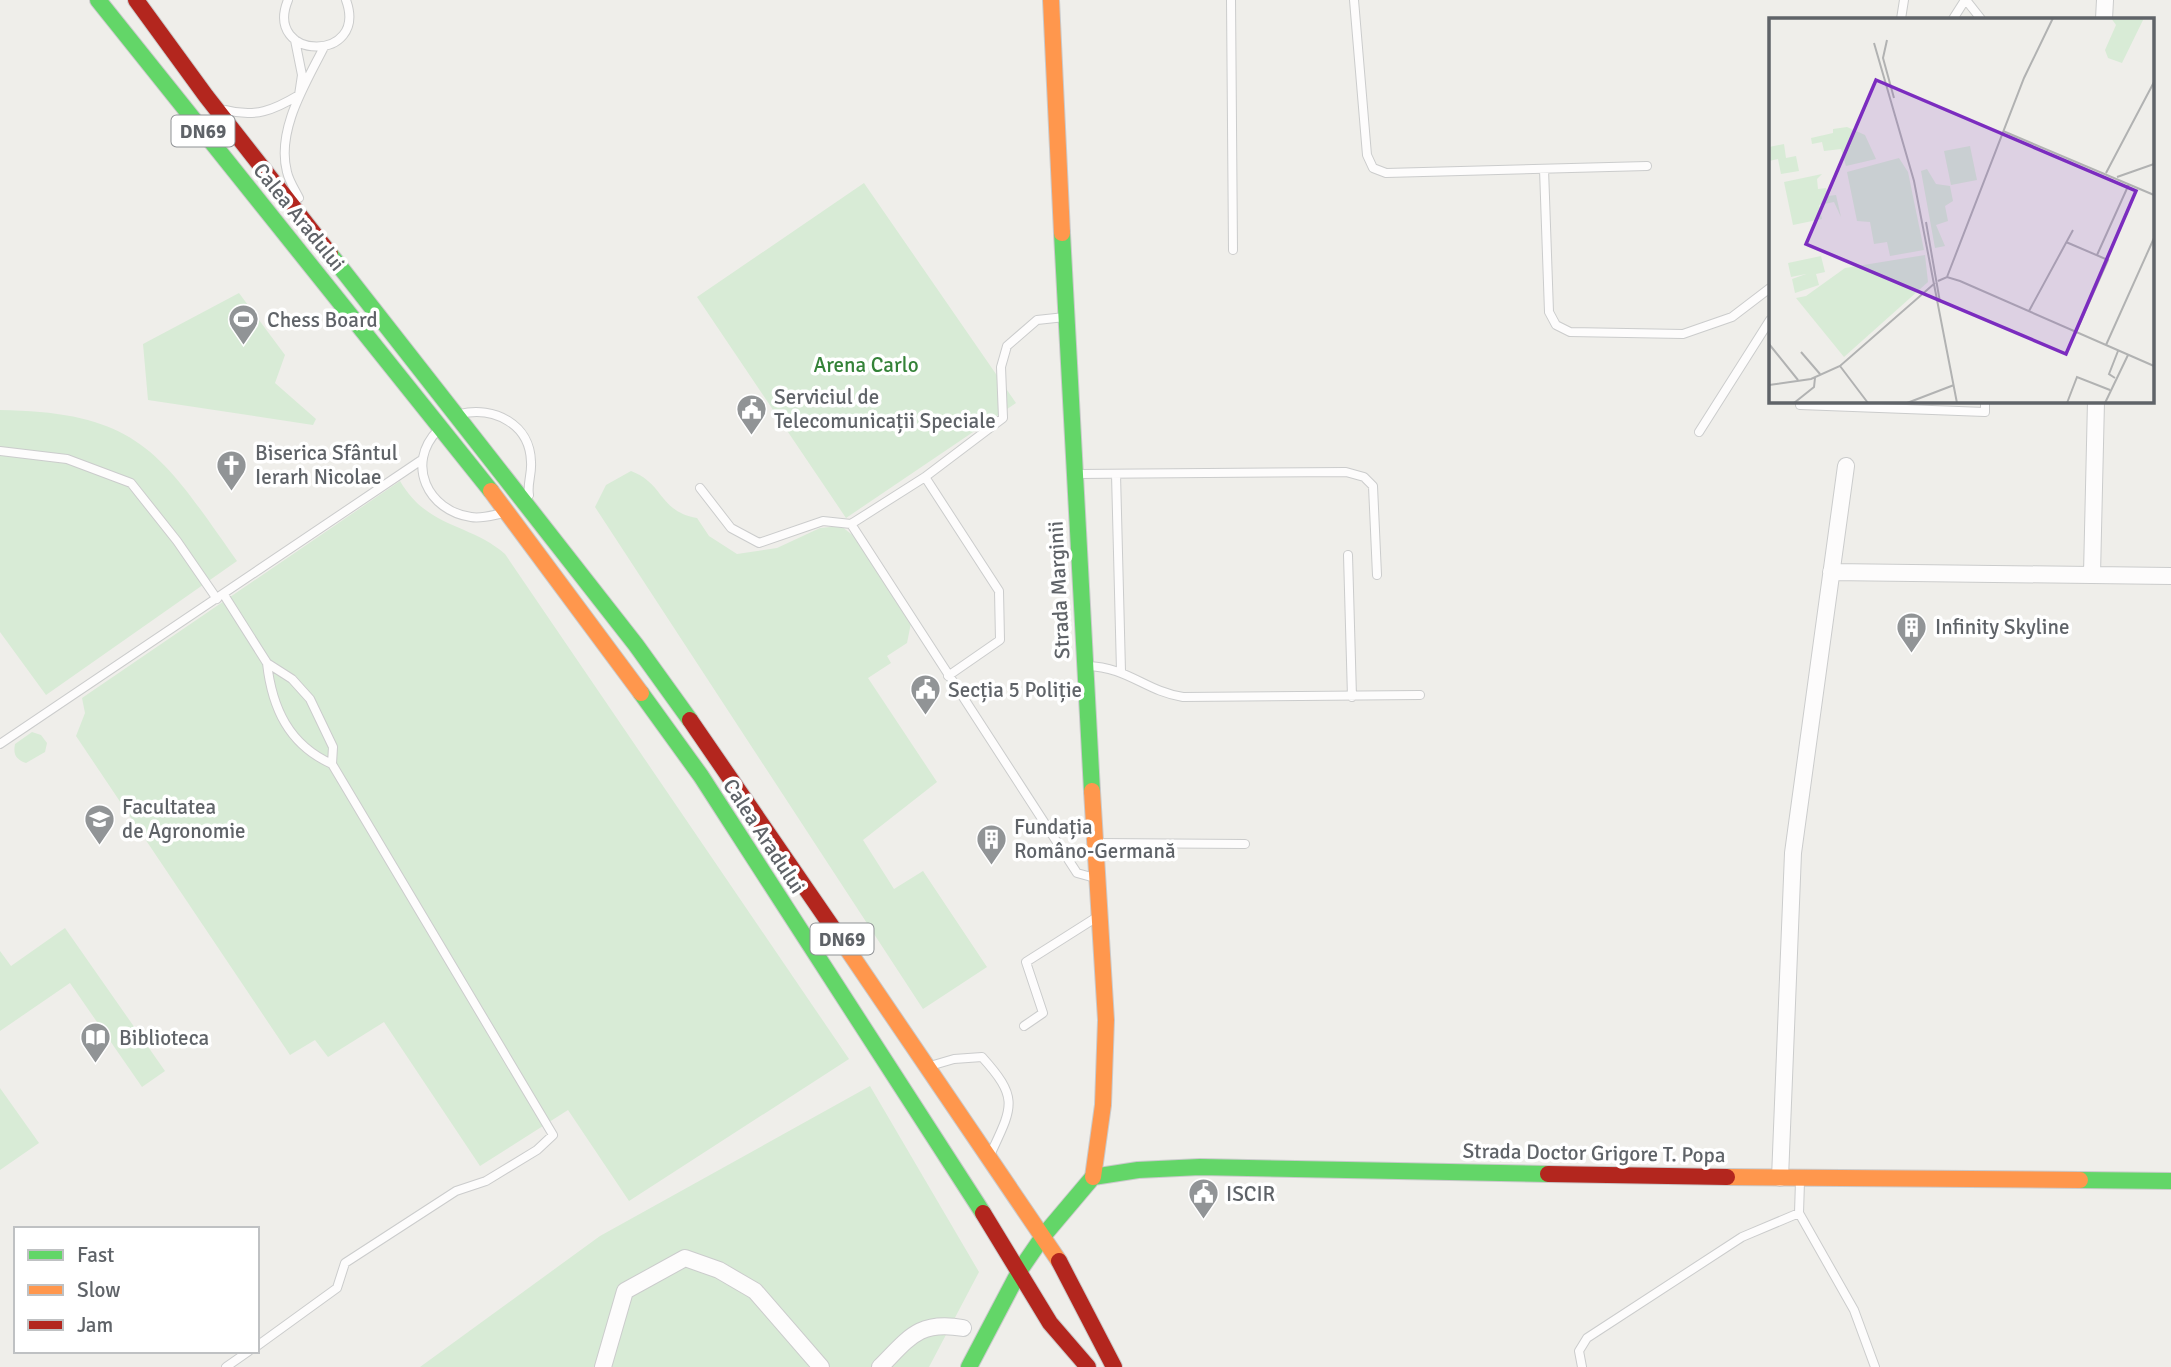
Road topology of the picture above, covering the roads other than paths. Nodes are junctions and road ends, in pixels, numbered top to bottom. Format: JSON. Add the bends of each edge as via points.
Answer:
{"nodes":[{"id":1,"x":98,"y":0,"type":"edge"},
{"id":2,"x":136,"y":0,"type":"edge"},
{"id":3,"x":288,"y":0,"type":"edge"},
{"id":4,"x":346,"y":0,"type":"edge"},
{"id":5,"x":1051,"y":0,"type":"edge"},
{"id":6,"x":1230,"y":0,"type":"edge"},
{"id":7,"x":1354,"y":0,"type":"edge"},
{"id":8,"x":1904,"y":0,"type":"edge"},
{"id":9,"x":1965,"y":0,"type":"edge"},
{"id":10,"x":2105,"y":0,"type":"edge"},
{"id":11,"x":1901,"y":18,"type":"edge"},
{"id":12,"x":1954,"y":18,"type":"edge"},
{"id":13,"x":1980,"y":18,"type":"edge"},
{"id":14,"x":2104,"y":18,"type":"edge"},
{"id":15,"x":295,"y":40,"type":"junction"},
{"id":16,"x":324,"y":47,"type":"junction"},
{"id":17,"x":206,"y":96,"type":"junction"},
{"id":18,"x":299,"y":96,"type":"junction"},
{"id":19,"x":1647,"y":166,"type":"dead end"},
{"id":20,"x":1544,"y":169,"type":"junction"},
{"id":21,"x":324,"y":247,"type":"junction"},
{"id":22,"x":1233,"y":250,"type":"dead end"},
{"id":23,"x":1769,"y":289,"type":"edge"},
{"id":24,"x":1067,"y":317,"type":"junction"},
{"id":25,"x":1769,"y":322,"type":"edge"},
{"id":26,"x":1800,"y":402,"type":"edge"},
{"id":27,"x":1985,"y":402,"type":"edge"},
{"id":28,"x":2096,"y":402,"type":"edge"},
{"id":29,"x":458,"y":415,"type":"junction"},
{"id":30,"x":441,"y":427,"type":"junction"},
{"id":31,"x":1699,"y":432,"type":"dead end"},
{"id":32,"x":0,"y":451,"type":"edge"},
{"id":33,"x":420,"y":461,"type":"junction"},
{"id":34,"x":1846,"y":466,"type":"dead end"},
{"id":35,"x":1073,"y":474,"type":"junction"},
{"id":36,"x":1116,"y":474,"type":"junction"},
{"id":37,"x":925,"y":477,"type":"junction"},
{"id":38,"x":700,"y":488,"type":"dead end"},
{"id":39,"x":505,"y":512,"type":"junction"},
{"id":40,"x":851,"y":524,"type":"junction"},
{"id":41,"x":543,"y":527,"type":"junction"},
{"id":42,"x":1348,"y":555,"type":"dead end"},
{"id":43,"x":1832,"y":572,"type":"junction"},
{"id":44,"x":2092,"y":574,"type":"junction"},
{"id":45,"x":1377,"y":575,"type":"dead end"},
{"id":46,"x":2171,"y":576,"type":"edge"},
{"id":47,"x":221,"y":597,"type":"junction"},
{"id":48,"x":267,"y":663,"type":"junction"},
{"id":49,"x":1084,"y":666,"type":"junction"},
{"id":50,"x":1121,"y":671,"type":"junction"},
{"id":51,"x":948,"y":676,"type":"junction"},
{"id":52,"x":1420,"y":695,"type":"dead end"},
{"id":53,"x":1352,"y":697,"type":"junction"},
{"id":54,"x":0,"y":744,"type":"edge"},
{"id":55,"x":332,"y":764,"type":"junction"},
{"id":56,"x":1095,"y":843,"type":"junction"},
{"id":57,"x":1245,"y":844,"type":"dead end"},
{"id":58,"x":1098,"y":878,"type":"junction"},
{"id":59,"x":1101,"y":915,"type":"junction"},
{"id":60,"x":1024,"y":1026,"type":"dead end"},
{"id":61,"x":990,"y":1051,"type":"dead end"},
{"id":62,"x":982,"y":1057,"type":"junction"},
{"id":63,"x":930,"y":1066,"type":"junction"},
{"id":64,"x":990,"y":1156,"type":"junction"},
{"id":65,"x":1093,"y":1177,"type":"junction"},
{"id":66,"x":1780,"y":1178,"type":"junction"},
{"id":67,"x":1800,"y":1178,"type":"junction"},
{"id":68,"x":2171,"y":1181,"type":"edge"},
{"id":69,"x":1799,"y":1213,"type":"junction"},
{"id":70,"x":1044,"y":1235,"type":"junction"},
{"id":71,"x":1020,"y":1270,"type":"junction"},
{"id":72,"x":963,"y":1328,"type":"dead end"},
{"id":73,"x":259,"y":1345,"type":"edge"},
{"id":74,"x":246,"y":1353,"type":"edge"},
{"id":75,"x":226,"y":1367,"type":"edge"},
{"id":76,"x":603,"y":1367,"type":"edge"},
{"id":77,"x":821,"y":1367,"type":"edge"},
{"id":78,"x":880,"y":1367,"type":"edge"},
{"id":79,"x":969,"y":1367,"type":"edge"},
{"id":80,"x":1088,"y":1367,"type":"edge"},
{"id":81,"x":1114,"y":1367,"type":"edge"},
{"id":82,"x":1582,"y":1367,"type":"edge"},
{"id":83,"x":1875,"y":1367,"type":"edge"}],
"edges":[{"from":1,"to":30,"type":"main road","name":"Calea Aradului","number":"DN69"},
{"from":2,"to":17,"type":"main road","name":"Calea Aradului","number":"DN69"},
{"from":3,"to":15,"type":"lane","via":[[284,17]]},
{"from":4,"to":16,"type":"lane","via":[[349,24],[344,34]]},
{"from":5,"to":24,"type":"main road","name":"Strada Marginii"},
{"from":6,"to":22,"type":"lane"},
{"from":7,"to":20,"type":"lane","via":[[1367,155],[1373,168],[1386,173]]},
{"from":8,"to":11,"type":"lane"},
{"from":9,"to":12,"type":"lane"},
{"from":9,"to":13,"type":"lane"},
{"from":10,"to":14,"type":"street"},
{"from":15,"to":16,"type":"lane"},
{"from":15,"to":18,"type":"lane","via":[[302,75]]},
{"from":16,"to":18,"type":"lane"},
{"from":17,"to":18,"type":"lane","via":[[227,110],[246,114],[266,113]]},
{"from":17,"to":21,"type":"main road","name":"Calea Aradului","number":"DN69"},
{"from":18,"to":21,"type":"lane","via":[[289,129],[287,172]]},
{"from":19,"to":20,"type":"lane"},
{"from":20,"to":23,"type":"lane","via":[[1549,312],[1556,326],[1570,332],[1683,334],[1732,317]]},
{"from":21,"to":29,"type":"main road","name":"Calea Aradului","number":"DN69"},
{"from":24,"to":35,"type":"main road","name":"Strada Marginii"},
{"from":24,"to":37,"type":"lane","via":[[1037,320],[1007,346],[1001,367],[1003,418]]},
{"from":25,"to":31,"type":"lane"},
{"from":26,"to":27,"type":"lane","via":[[1984,412]]},
{"from":28,"to":44,"type":"street"},
{"from":29,"to":30,"type":"lane"},
{"from":29,"to":41,"type":"main road","name":"Calea Aradului","number":"DN69"},
{"from":29,"to":41,"type":"lane","name":"Calea Aradului","via":[[481,411],[500,415],[523,435],[531,460],[529,497]]},
{"from":30,"to":33,"type":"lane"},
{"from":30,"to":39,"type":"main road","name":"Calea Aradului","number":"DN69"},
{"from":32,"to":47,"type":"lane","via":[[66,459],[131,483]]},
{"from":33,"to":39,"type":"lane","via":[[429,489],[449,509],[470,517]]},
{"from":33,"to":47,"type":"lane"},
{"from":34,"to":43,"type":"street"},
{"from":35,"to":36,"type":"lane"},
{"from":35,"to":49,"type":"main road","name":"Strada Marginii"},
{"from":36,"to":45,"type":"lane","via":[[1346,472],[1364,477],[1373,486]]},
{"from":36,"to":50,"type":"lane"},
{"from":37,"to":40,"type":"lane"},
{"from":37,"to":51,"type":"lane","via":[[999,591],[1000,640]]},
{"from":38,"to":40,"type":"lane","via":[[731,528],[760,543],[823,521]]},
{"from":39,"to":71,"type":"main road","name":"Calea Aradului","number":"DN69","via":[[701,776]]},
{"from":40,"to":51,"type":"lane"},
{"from":41,"to":63,"type":"main road","name":"Calea Aradului","number":"DN69","via":[[689,718]]},
{"from":42,"to":53,"type":"lane"},
{"from":43,"to":44,"type":"street"},
{"from":43,"to":66,"type":"street","via":[[1793,853]]},
{"from":44,"to":46,"type":"street"},
{"from":47,"to":48,"type":"lane"},
{"from":47,"to":54,"type":"lane"},
{"from":48,"to":55,"type":"lane","via":[[292,679],[310,699],[332,747]]},
{"from":48,"to":55,"type":"lane","via":[[270,693],[291,734]]},
{"from":49,"to":50,"type":"lane"},
{"from":49,"to":56,"type":"main road","name":"Strada Marginii"},
{"from":50,"to":53,"type":"lane","via":[[1154,690],[1183,697]]},
{"from":51,"to":58,"type":"lane","via":[[1077,873]]},
{"from":52,"to":53,"type":"lane"},
{"from":55,"to":73,"type":"lane","via":[[553,1135],[537,1150],[486,1181],[456,1191],[345,1263],[337,1288]]},
{"from":56,"to":57,"type":"lane"},
{"from":56,"to":58,"type":"main road","name":"Strada Marginii"},
{"from":58,"to":59,"type":"main road","name":"Strada Marginii"},
{"from":59,"to":60,"type":"lane","via":[[1026,962],[1043,1013]]},
{"from":59,"to":65,"type":"main road","name":"Strada Marginii","via":[[1106,1020],[1103,1105]]},
{"from":61,"to":62,"type":"lane"},
{"from":62,"to":63,"type":"lane"},
{"from":62,"to":64,"type":"lane","via":[[1003,1080],[1011,1108]]},
{"from":63,"to":64,"type":"main road","name":"Calea Aradului","number":"DN69"},
{"from":64,"to":70,"type":"main road","name":"Calea Aradului","number":"DN69"},
{"from":65,"to":66,"type":"main road","name":"Strada Doctor Grigore T. Popa","via":[[1200,1167]]},
{"from":65,"to":70,"type":"main road"},
{"from":66,"to":67,"type":"main road","name":"Strada Doctor Grigore T. Popa"},
{"from":67,"to":68,"type":"main road","name":"Strada Doctor Grigore T. Popa"},
{"from":67,"to":69,"type":"lane"},
{"from":69,"to":82,"type":"lane","via":[[1742,1237],[1587,1338],[1578,1351]]},
{"from":69,"to":83,"type":"lane","via":[[1854,1310]]},
{"from":70,"to":71,"type":"main road"},
{"from":70,"to":81,"type":"main road","name":"Calea Aradului","number":"DN69"},
{"from":71,"to":79,"type":"main road"},
{"from":71,"to":80,"type":"main road","name":"Calea Aradului","number":"DN69","via":[[1050,1323]]},
{"from":72,"to":78,"type":"street","via":[[930,1325]]},
{"from":74,"to":75,"type":"lane"},
{"from":76,"to":77,"type":"street","via":[[625,1291],[685,1258],[719,1270],[755,1291]]}]}
